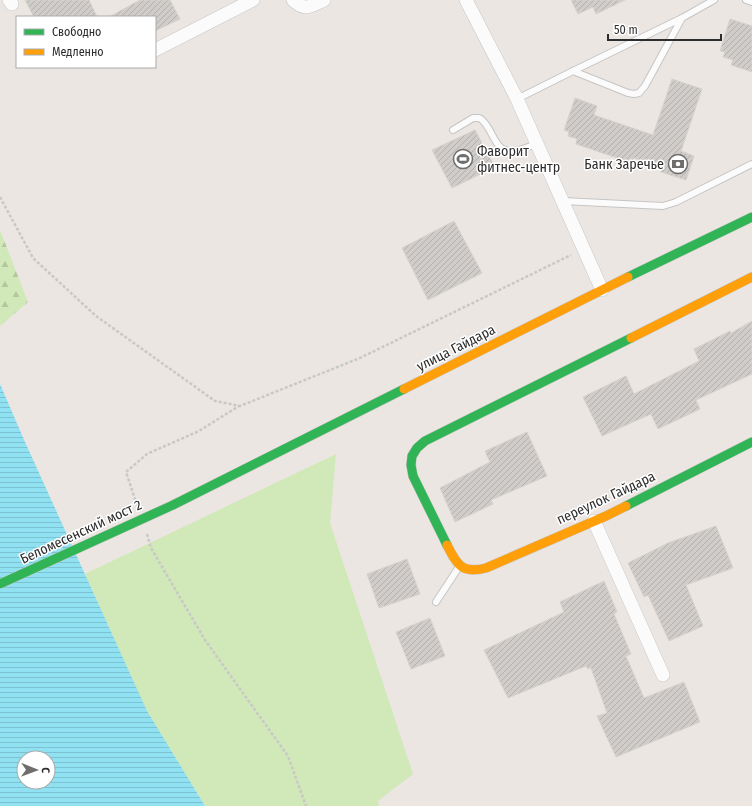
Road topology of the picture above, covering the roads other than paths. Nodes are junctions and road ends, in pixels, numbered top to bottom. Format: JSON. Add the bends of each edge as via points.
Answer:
{"nodes":[{"id":1,"x":253,"y":0,"type":"edge"},
{"id":2,"x":293,"y":0,"type":"edge"},
{"id":3,"x":324,"y":0,"type":"edge"},
{"id":4,"x":466,"y":0,"type":"edge"},
{"id":5,"x":714,"y":0,"type":"edge"},
{"id":6,"x":746,"y":0,"type":"edge"},
{"id":7,"x":752,"y":2,"type":"edge"},
{"id":8,"x":682,"y":18,"type":"junction"},
{"id":9,"x":156,"y":49,"type":"edge"},
{"id":10,"x":572,"y":71,"type":"junction"},
{"id":11,"x":517,"y":100,"type":"junction"},
{"id":12,"x":453,"y":130,"type":"dead end"},
{"id":13,"x":537,"y":144,"type":"junction"},
{"id":14,"x":752,"y":164,"type":"edge"},
{"id":15,"x":563,"y":201,"type":"junction"},
{"id":16,"x":752,"y":217,"type":"edge"},
{"id":17,"x":752,"y":277,"type":"edge"},
{"id":18,"x":602,"y":290,"type":"junction"},
{"id":19,"x":752,"y":442,"type":"edge"},
{"id":20,"x":173,"y":505,"type":"joint"},
{"id":21,"x":594,"y":521,"type":"junction"},
{"id":22,"x":464,"y":568,"type":"junction"},
{"id":23,"x":0,"y":584,"type":"edge"},
{"id":24,"x":436,"y":602,"type":"dead end"},
{"id":25,"x":663,"y":674,"type":"dead end"}],
"edges":[{"from":1,"to":9,"type":"street"},
{"from":2,"to":3,"type":"street","via":[[298,5],[309,7]]},
{"from":4,"to":11,"type":"street"},
{"from":5,"to":8,"type":"lane"},
{"from":6,"to":7,"type":"lane"},
{"from":8,"to":10,"type":"lane"},
{"from":8,"to":10,"type":"lane","via":[[639,93],[628,93]]},
{"from":10,"to":11,"type":"lane"},
{"from":11,"to":13,"type":"street"},
{"from":12,"to":13,"type":"lane","via":[[473,118],[479,118],[484,121],[498,145],[505,150],[514,151]]},
{"from":13,"to":15,"type":"street"},
{"from":14,"to":15,"type":"lane","via":[[663,206]]},
{"from":15,"to":18,"type":"street"},
{"from":16,"to":18,"type":"main road","name":"улица Гайдара"},
{"from":17,"to":22,"type":"main road","via":[[425,441],[418,447],[411,459],[412,476],[454,559]]},
{"from":18,"to":20,"type":"main road","name":"улица Гайдара"},
{"from":19,"to":21,"type":"main road","name":"переулок Гайдара"},
{"from":20,"to":23,"type":"main road","name":"Беломесенский мост 2","bridge":true},
{"from":21,"to":22,"type":"main road","name":"переулок Гайдара","via":[[486,568]]},
{"from":21,"to":25,"type":"street"},
{"from":22,"to":24,"type":"lane"}]}
